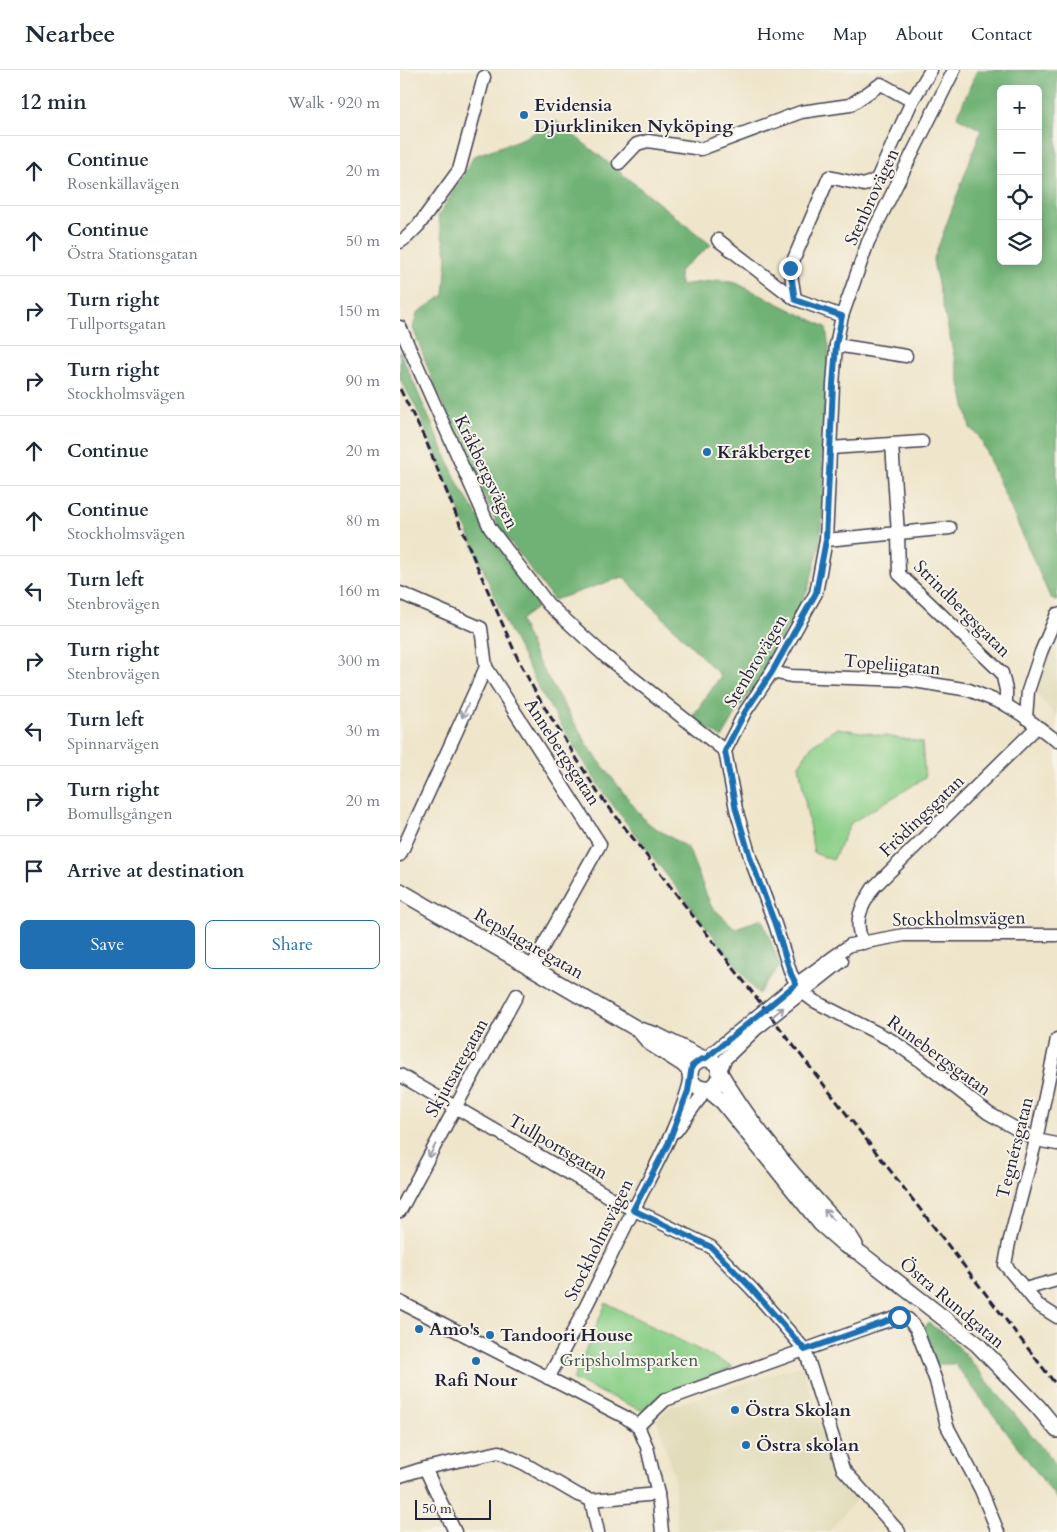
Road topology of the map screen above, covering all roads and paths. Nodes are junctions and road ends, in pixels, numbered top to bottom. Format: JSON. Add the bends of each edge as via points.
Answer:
{"nodes":[{"id":1,"x":931,"y":70,"type":"edge"},
{"id":2,"x":954,"y":70,"type":"edge"},
{"id":3,"x":484,"y":77,"type":"dead end"},
{"id":4,"x":912,"y":101,"type":"junction"},
{"id":5,"x":619,"y":163,"type":"dead end"},
{"id":6,"x":718,"y":240,"type":"dead end"},
{"id":7,"x":400,"y":242,"type":"edge"},
{"id":8,"x":795,"y":300,"type":"junction"},
{"id":9,"x":842,"y":316,"type":"junction"},
{"id":10,"x":400,"y":327,"type":"edge"},
{"id":11,"x":836,"y":345,"type":"junction"},
{"id":12,"x":906,"y":356,"type":"dead end"},
{"id":13,"x":922,"y":442,"type":"dead end"},
{"id":14,"x":892,"y":444,"type":"junction"},
{"id":15,"x":830,"y":448,"type":"junction"},
{"id":16,"x":950,"y":528,"type":"dead end"},
{"id":17,"x":898,"y":534,"type":"junction"},
{"id":18,"x":826,"y":540,"type":"junction"},
{"id":19,"x":400,"y":593,"type":"edge"},
{"id":20,"x":1057,"y":614,"type":"edge"},
{"id":21,"x":486,"y":667,"type":"junction"},
{"id":22,"x":772,"y":672,"type":"junction"},
{"id":23,"x":1006,"y":705,"type":"junction"},
{"id":24,"x":1026,"y":718,"type":"junction"},
{"id":25,"x":1037,"y":727,"type":"junction"},
{"id":26,"x":1057,"y":742,"type":"edge"},
{"id":27,"x":725,"y":751,"type":"junction"},
{"id":28,"x":400,"y":855,"type":"edge"},
{"id":29,"x":400,"y":891,"type":"edge"},
{"id":30,"x":1057,"y":935,"type":"edge"},
{"id":31,"x":863,"y":943,"type":"junction"},
{"id":32,"x":531,"y":968,"type":"junction"},
{"id":33,"x":799,"y":988,"type":"junction"},
{"id":34,"x":517,"y":995,"type":"dead end"},
{"id":35,"x":639,"y":1030,"type":"junction"},
{"id":36,"x":1057,"y":1039,"type":"edge"},
{"id":37,"x":705,"y":1059,"type":"junction"},
{"id":38,"x":720,"y":1072,"type":"junction"},
{"id":39,"x":400,"y":1075,"type":"edge"},
{"id":40,"x":691,"y":1075,"type":"junction"},
{"id":41,"x":705,"y":1088,"type":"junction"},
{"id":42,"x":455,"y":1108,"type":"junction"},
{"id":43,"x":1036,"y":1140,"type":"junction"},
{"id":44,"x":668,"y":1144,"type":"junction"},
{"id":45,"x":1057,"y":1144,"type":"edge"},
{"id":46,"x":633,"y":1210,"type":"junction"},
{"id":47,"x":400,"y":1211,"type":"edge"},
{"id":48,"x":860,"y":1253,"type":"junction"},
{"id":49,"x":1057,"y":1280,"type":"edge"},
{"id":50,"x":1025,"y":1289,"type":"junction"},
{"id":51,"x":400,"y":1302,"type":"edge"},
{"id":52,"x":1057,"y":1317,"type":"edge"},
{"id":53,"x":805,"y":1350,"type":"junction"},
{"id":54,"x":548,"y":1378,"type":"junction"},
{"id":55,"x":638,"y":1426,"type":"junction"},
{"id":56,"x":1057,"y":1430,"type":"edge"},
{"id":57,"x":425,"y":1468,"type":"junction"},
{"id":58,"x":400,"y":1476,"type":"edge"},
{"id":59,"x":658,"y":1494,"type":"junction"},
{"id":60,"x":591,"y":1500,"type":"junction"},
{"id":61,"x":455,"y":1532,"type":"edge"},
{"id":62,"x":598,"y":1532,"type":"edge"},
{"id":63,"x":662,"y":1532,"type":"edge"},
{"id":64,"x":899,"y":1532,"type":"edge"},
{"id":65,"x":998,"y":1532,"type":"edge"}],
"edges":[{"from":1,"to":4,"type":"street"},
{"from":2,"to":9,"type":"street","name":"Stenbrovägen","via":[[868,242]]},
{"from":3,"to":7,"type":"street","via":[[459,170],[418,226]]},
{"from":4,"to":5,"type":"street","via":[[881,84],[850,105],[802,112],[701,149],[648,141],[637,144]]},
{"from":4,"to":8,"type":"street","via":[[877,179],[864,185],[829,177],[790,268]]},
{"from":6,"to":8,"type":"street"},
{"from":8,"to":9,"type":"street"},
{"from":9,"to":11,"type":"street","name":"Stenbrovägen"},
{"from":10,"to":27,"type":"street","name":"Kråkbergsvägen","via":[[490,528],[548,604],[605,656]]},
{"from":11,"to":12,"type":"street"},
{"from":11,"to":15,"type":"street","name":"Stenbrovägen"},
{"from":13,"to":14,"type":"street"},
{"from":14,"to":15,"type":"street"},
{"from":14,"to":17,"type":"street","name":"Strindbergsgatan"},
{"from":15,"to":18,"type":"street","name":"Stenbrovägen"},
{"from":16,"to":17,"type":"street"},
{"from":17,"to":18,"type":"street"},
{"from":17,"to":23,"type":"street","name":"Strindbergsgatan","via":[[899,574],[1002,673]]},
{"from":18,"to":22,"type":"street","name":"Stenbrovägen","via":[[816,593]]},
{"from":19,"to":21,"type":"street","name":"Annebergsgatan","via":[[481,628]]},
{"from":20,"to":24,"type":"street","via":[[1028,691]]},
{"from":21,"to":28,"type":"street","one_way":true},
{"from":21,"to":32,"type":"street","name":"Annebergsgatan","via":[[600,844]]},
{"from":22,"to":23,"type":"street","name":"Topeliigatan","via":[[791,676],[908,680],[969,690]]},
{"from":22,"to":27,"type":"street","name":"Stenbrovägen","via":[[745,712]]},
{"from":23,"to":24,"type":"street"},
{"from":24,"to":25,"type":"street"},
{"from":25,"to":26,"type":"street"},
{"from":25,"to":31,"type":"street","name":"Frödingsgatan","via":[[873,888],[858,916]]},
{"from":27,"to":33,"type":"street","via":[[736,810],[751,860],[791,974]]},
{"from":29,"to":32,"type":"main road","name":"Repslagaregatan"},
{"from":30,"to":31,"type":"street","name":"Stockholmsvägen","via":[[904,935]]},
{"from":31,"to":33,"type":"street","via":[[855,952]]},
{"from":32,"to":35,"type":"main road","name":"Repslagaregatan"},
{"from":33,"to":37,"type":"street"},
{"from":38,"to":33,"type":"street","one_way":true,"via":[[725,1060]]},
{"from":33,"to":43,"type":"street","name":"Runebergsgatan","via":[[814,1001],[891,1040],[988,1114]]},
{"from":34,"to":42,"type":"street","name":"Skjutsaregatan"},
{"from":35,"to":37,"type":"main road","name":"Repslagaregatan","via":[[656,1034]]},
{"from":35,"to":40,"type":"main road","name":"Repslagaregatan","via":[[650,1044],[683,1064]]},
{"from":36,"to":43,"type":"street","name":"Tegnérsgatan"},
{"from":37,"to":38,"type":"main road","via":[[713,1061]]},
{"from":37,"to":40,"type":"main road","via":[[695,1062]]},
{"from":38,"to":41,"type":"main road","via":[[715,1085]]},
{"from":48,"to":38,"type":"main road","name":"Östra Rundgatan","one_way":true,"via":[[850,1237],[753,1125]]},
{"from":39,"to":42,"type":"street","name":"Tullportsgatan"},
{"from":40,"to":41,"type":"main road","via":[[696,1085]]},
{"from":40,"to":44,"type":"street","name":"Stockholmsvägen"},
{"from":41,"to":44,"type":"street","name":"Stockholmsvägen"},
{"from":41,"to":48,"type":"main road","name":"Östra Rundgatan","via":[[723,1102],[821,1224],[844,1246]]},
{"from":42,"to":46,"type":"street","name":"Tullportsgatan"},
{"from":42,"to":47,"type":"street","name":"Skjutsaregatan","one_way":true},
{"from":43,"to":45,"type":"street","name":"Runebergsgatan"},
{"from":43,"to":50,"type":"street","name":"Tegnérsgatan","via":[[1005,1265]]},
{"from":44,"to":46,"type":"street","name":"Stockholmsvägen"},
{"from":46,"to":53,"type":"street","name":"Tullportsgatan","via":[[711,1247]]},
{"from":46,"to":54,"type":"street","name":"Stockholmsvägen"},
{"from":48,"to":56,"type":"main road","name":"Östra Rundgatan","via":[[977,1344]]},
{"from":49,"to":50,"type":"street"},
{"from":50,"to":52,"type":"street","via":[[1038,1305]]},
{"from":51,"to":54,"type":"street"},
{"from":53,"to":55,"type":"street","via":[[665,1400]]},
{"from":53,"to":64,"type":"street","via":[[843,1469]]},
{"from":53,"to":65,"type":"street","via":[[899,1317],[908,1319],[916,1328],[936,1382],[947,1426],[982,1490]]},
{"from":54,"to":55,"type":"street"},
{"from":55,"to":59,"type":"street","via":[[647,1447]]},
{"from":57,"to":58,"type":"street"},
{"from":57,"to":60,"type":"street","via":[[499,1452]]},
{"from":57,"to":61,"type":"street"},
{"from":59,"to":60,"type":"street"},
{"from":59,"to":63,"type":"street"},
{"from":60,"to":62,"type":"street"}]}
